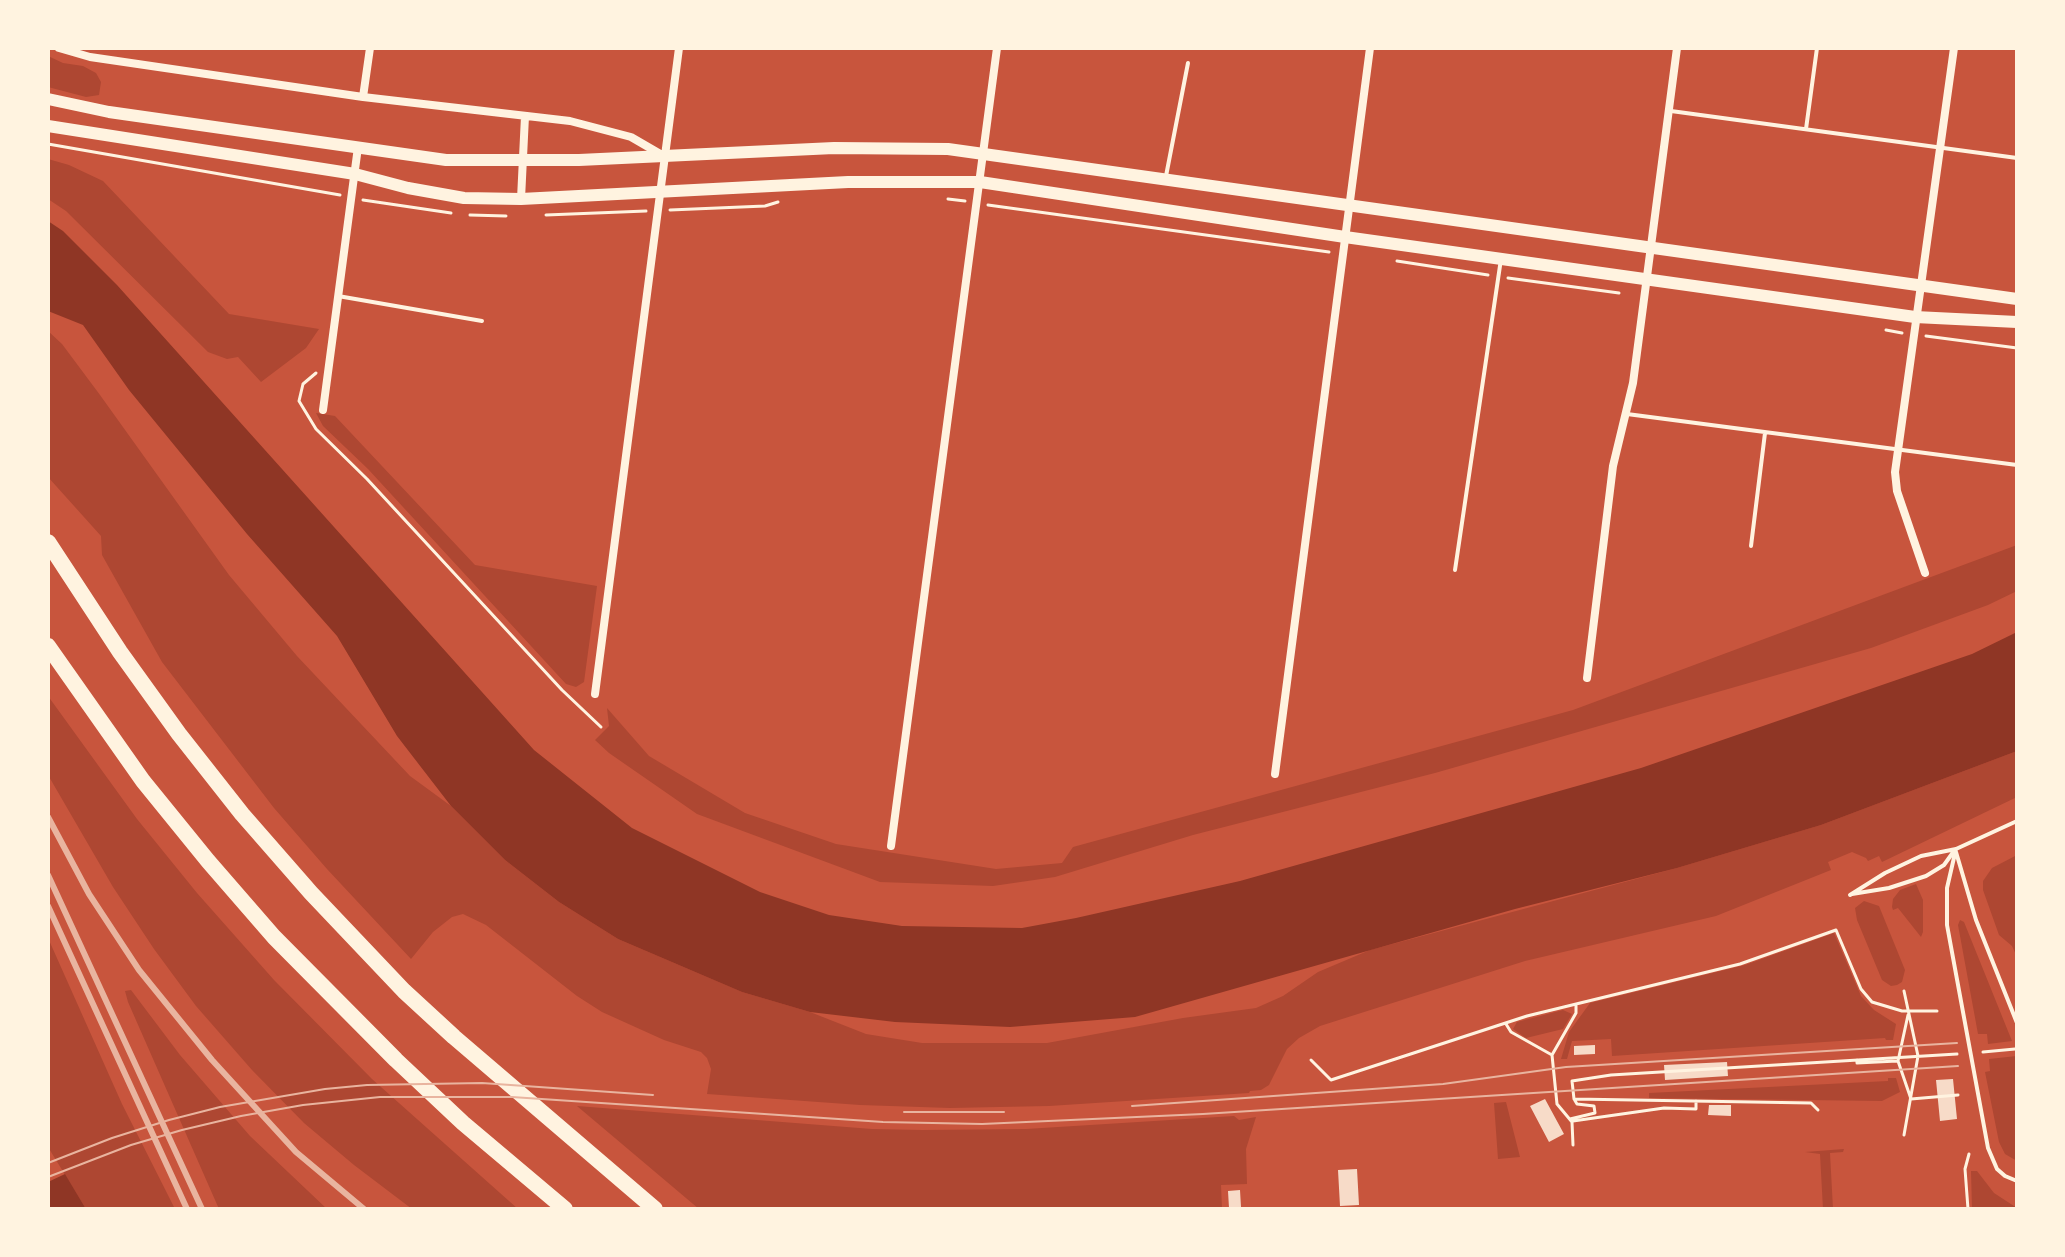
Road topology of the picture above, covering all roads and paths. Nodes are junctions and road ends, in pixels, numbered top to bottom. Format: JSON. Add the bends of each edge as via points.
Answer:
{"nodes":[{"id":1,"x":370,"y":48,"type":"edge"},
{"id":2,"x":679,"y":48,"type":"edge"},
{"id":3,"x":997,"y":48,"type":"edge"},
{"id":4,"x":1370,"y":48,"type":"edge"},
{"id":5,"x":1677,"y":48,"type":"edge"},
{"id":6,"x":1817,"y":48,"type":"edge"},
{"id":7,"x":1954,"y":48,"type":"edge"},
{"id":8,"x":65,"y":49,"type":"edge"},
{"id":9,"x":1188,"y":63,"type":"dead end"},
{"id":10,"x":363,"y":97,"type":"junction"},
{"id":11,"x":48,"y":99,"type":"edge"},
{"id":12,"x":1669,"y":111,"type":"junction"},
{"id":13,"x":525,"y":116,"type":"junction"},
{"id":14,"x":48,"y":126,"type":"edge"},
{"id":15,"x":1806,"y":130,"type":"junction"},
{"id":16,"x":358,"y":147,"type":"junction"},
{"id":17,"x":1941,"y":148,"type":"junction"},
{"id":18,"x":984,"y":154,"type":"junction"},
{"id":19,"x":665,"y":156,"type":"junction"},
{"id":20,"x":2017,"y":158,"type":"edge"},
{"id":21,"x":523,"y":161,"type":"junction"},
{"id":22,"x":355,"y":174,"type":"junction"},
{"id":23,"x":1166,"y":178,"type":"junction"},
{"id":24,"x":980,"y":182,"type":"junction"},
{"id":25,"x":662,"y":191,"type":"junction"},
{"id":26,"x":521,"y":199,"type":"junction"},
{"id":27,"x":1350,"y":204,"type":"junction"},
{"id":28,"x":1345,"y":237,"type":"junction"},
{"id":29,"x":1651,"y":248,"type":"junction"},
{"id":30,"x":1501,"y":259,"type":"junction"},
{"id":31,"x":1647,"y":280,"type":"junction"},
{"id":32,"x":1919,"y":285,"type":"junction"},
{"id":33,"x":338,"y":296,"type":"junction"},
{"id":34,"x":2017,"y":299,"type":"edge"},
{"id":35,"x":1915,"y":317,"type":"junction"},
{"id":36,"x":482,"y":321,"type":"dead end"},
{"id":37,"x":2017,"y":322,"type":"edge"},
{"id":38,"x":329,"y":366,"type":"junction"},
{"id":39,"x":323,"y":410,"type":"dead end"},
{"id":40,"x":1625,"y":414,"type":"junction"},
{"id":41,"x":1765,"y":432,"type":"junction"},
{"id":42,"x":1898,"y":450,"type":"junction"},
{"id":43,"x":2017,"y":465,"type":"edge"},
{"id":44,"x":48,"y":542,"type":"edge"},
{"id":45,"x":1751,"y":546,"type":"dead end"},
{"id":46,"x":1455,"y":570,"type":"dead end"},
{"id":47,"x":1925,"y":573,"type":"dead end"},
{"id":48,"x":48,"y":646,"type":"edge"},
{"id":49,"x":1587,"y":678,"type":"dead end"},
{"id":50,"x":595,"y":694,"type":"dead end"},
{"id":51,"x":601,"y":727,"type":"dead end"},
{"id":52,"x":1275,"y":774,"type":"dead end"},
{"id":53,"x":2017,"y":821,"type":"edge"},
{"id":54,"x":891,"y":846,"type":"dead end"},
{"id":55,"x":1956,"y":849,"type":"junction"},
{"id":56,"x":1904,"y":991,"type":"dead end"},
{"id":57,"x":1576,"y":1004,"type":"junction"},
{"id":58,"x":1909,"y":1011,"type":"junction"},
{"id":59,"x":1937,"y":1011,"type":"dead end"},
{"id":60,"x":1506,"y":1023,"type":"junction"},
{"id":61,"x":2017,"y":1023,"type":"edge"},
{"id":62,"x":2015,"y":1049,"type":"dead end"},
{"id":63,"x":1983,"y":1052,"type":"dead end"},
{"id":64,"x":1957,"y":1054,"type":"dead end"},
{"id":65,"x":1552,"y":1055,"type":"junction"},
{"id":66,"x":1918,"y":1056,"type":"junction"},
{"id":67,"x":1899,"y":1059,"type":"junction"},
{"id":68,"x":1311,"y":1060,"type":"dead end"},
{"id":69,"x":1958,"y":1095,"type":"dead end"},
{"id":70,"x":1574,"y":1099,"type":"junction"},
{"id":71,"x":1911,"y":1099,"type":"junction"},
{"id":72,"x":1696,"y":1101,"type":"junction"},
{"id":73,"x":1818,"y":1110,"type":"dead end"},
{"id":74,"x":1570,"y":1120,"type":"junction"},
{"id":75,"x":1904,"y":1135,"type":"dead end"},
{"id":76,"x":1573,"y":1145,"type":"dead end"},
{"id":77,"x":1969,"y":1154,"type":"dead end"},
{"id":78,"x":2017,"y":1181,"type":"edge"},
{"id":79,"x":565,"y":1209,"type":"edge"},
{"id":80,"x":655,"y":1209,"type":"edge"},
{"id":81,"x":1968,"y":1209,"type":"edge"}],
"edges":[{"from":1,"to":10,"type":"street"},
{"from":2,"to":19,"type":"street"},
{"from":3,"to":18,"type":"street"},
{"from":4,"to":27,"type":"street"},
{"from":5,"to":12,"type":"street"},
{"from":6,"to":15,"type":"lane"},
{"from":7,"to":17,"type":"street"},
{"from":8,"to":10,"type":"street"},
{"from":9,"to":23,"type":"lane"},
{"from":10,"to":13,"type":"street"},
{"from":11,"to":16,"type":"main road"},
{"from":12,"to":15,"type":"lane"},
{"from":12,"to":29,"type":"street"},
{"from":13,"to":19,"type":"street","via":[[631,137]]},
{"from":13,"to":21,"type":"street"},
{"from":14,"to":22,"type":"main road"},
{"from":15,"to":17,"type":"lane"},
{"from":16,"to":21,"type":"main road","via":[[446,160]]},
{"from":16,"to":22,"type":"street"},
{"from":17,"to":20,"type":"lane"},
{"from":17,"to":32,"type":"street"},
{"from":18,"to":19,"type":"main road","via":[[834,148]]},
{"from":18,"to":23,"type":"main road"},
{"from":18,"to":24,"type":"street"},
{"from":19,"to":21,"type":"main road"},
{"from":19,"to":25,"type":"street"},
{"from":21,"to":26,"type":"street"},
{"from":22,"to":26,"type":"main road","via":[[464,198]]},
{"from":22,"to":33,"type":"street"},
{"from":23,"to":27,"type":"main road"},
{"from":24,"to":25,"type":"main road"},
{"from":24,"to":28,"type":"main road"},
{"from":24,"to":54,"type":"street"},
{"from":25,"to":26,"type":"main road"},
{"from":25,"to":50,"type":"street"},
{"from":27,"to":28,"type":"street"},
{"from":27,"to":29,"type":"main road"},
{"from":28,"to":30,"type":"main road"},
{"from":28,"to":52,"type":"street"},
{"from":29,"to":31,"type":"street"},
{"from":29,"to":32,"type":"main road"},
{"from":30,"to":31,"type":"main road"},
{"from":30,"to":46,"type":"lane"},
{"from":31,"to":35,"type":"main road"},
{"from":31,"to":40,"type":"street"},
{"from":32,"to":34,"type":"main road"},
{"from":32,"to":35,"type":"street"},
{"from":33,"to":36,"type":"lane"},
{"from":33,"to":38,"type":"street"},
{"from":35,"to":37,"type":"main road"},
{"from":35,"to":42,"type":"street"},
{"from":38,"to":39,"type":"street"},
{"from":38,"to":51,"type":"path","via":[[303,384],[299,401],[316,429]]},
{"from":40,"to":41,"type":"lane"},
{"from":40,"to":49,"type":"street","via":[[1613,466]]},
{"from":41,"to":42,"type":"lane"},
{"from":41,"to":45,"type":"lane"},
{"from":42,"to":43,"type":"lane"},
{"from":42,"to":47,"type":"street","via":[[1897,491]]},
{"from":44,"to":80,"type":"highway","via":[[188,746],[301,882],[404,991]]},
{"from":48,"to":79,"type":"highway","via":[[143,781],[293,956],[440,1102]]},
{"from":53,"to":55,"type":"lane"},
{"from":55,"to":55,"type":"lane","via":[[1921,856],[1850,895],[1935,872]]},
{"from":55,"to":61,"type":"lane","via":[[1976,920]]},
{"from":55,"to":78,"type":"lane","via":[[1947,888],[1947,925],[1988,1148],[1997,1169]]},
{"from":56,"to":58,"type":"path"},
{"from":57,"to":58,"type":"path","via":[[1740,964],[1836,930],[1866,995],[1883,1007]]},
{"from":57,"to":60,"type":"path"},
{"from":57,"to":65,"type":"path"},
{"from":58,"to":59,"type":"path"},
{"from":58,"to":66,"type":"path"},
{"from":58,"to":67,"type":"path"},
{"from":60,"to":65,"type":"path","via":[[1511,1032]]},
{"from":60,"to":68,"type":"path","via":[[1331,1080]]},
{"from":62,"to":63,"type":"path"},
{"from":64,"to":66,"type":"path"},
{"from":65,"to":74,"type":"path","via":[[1557,1104]]},
{"from":66,"to":67,"type":"path"},
{"from":66,"to":71,"type":"path"},
{"from":67,"to":70,"type":"path","via":[[1602,1076],[1572,1081]]},
{"from":67,"to":71,"type":"path"},
{"from":69,"to":71,"type":"path"},
{"from":70,"to":72,"type":"path"},
{"from":70,"to":74,"type":"path","via":[[1594,1106],[1595,1113]]},
{"from":71,"to":75,"type":"path"},
{"from":72,"to":73,"type":"path","via":[[1811,1103]]},
{"from":72,"to":74,"type":"path","via":[[1696,1109]]},
{"from":74,"to":76,"type":"path"},
{"from":77,"to":81,"type":"path"}]}
